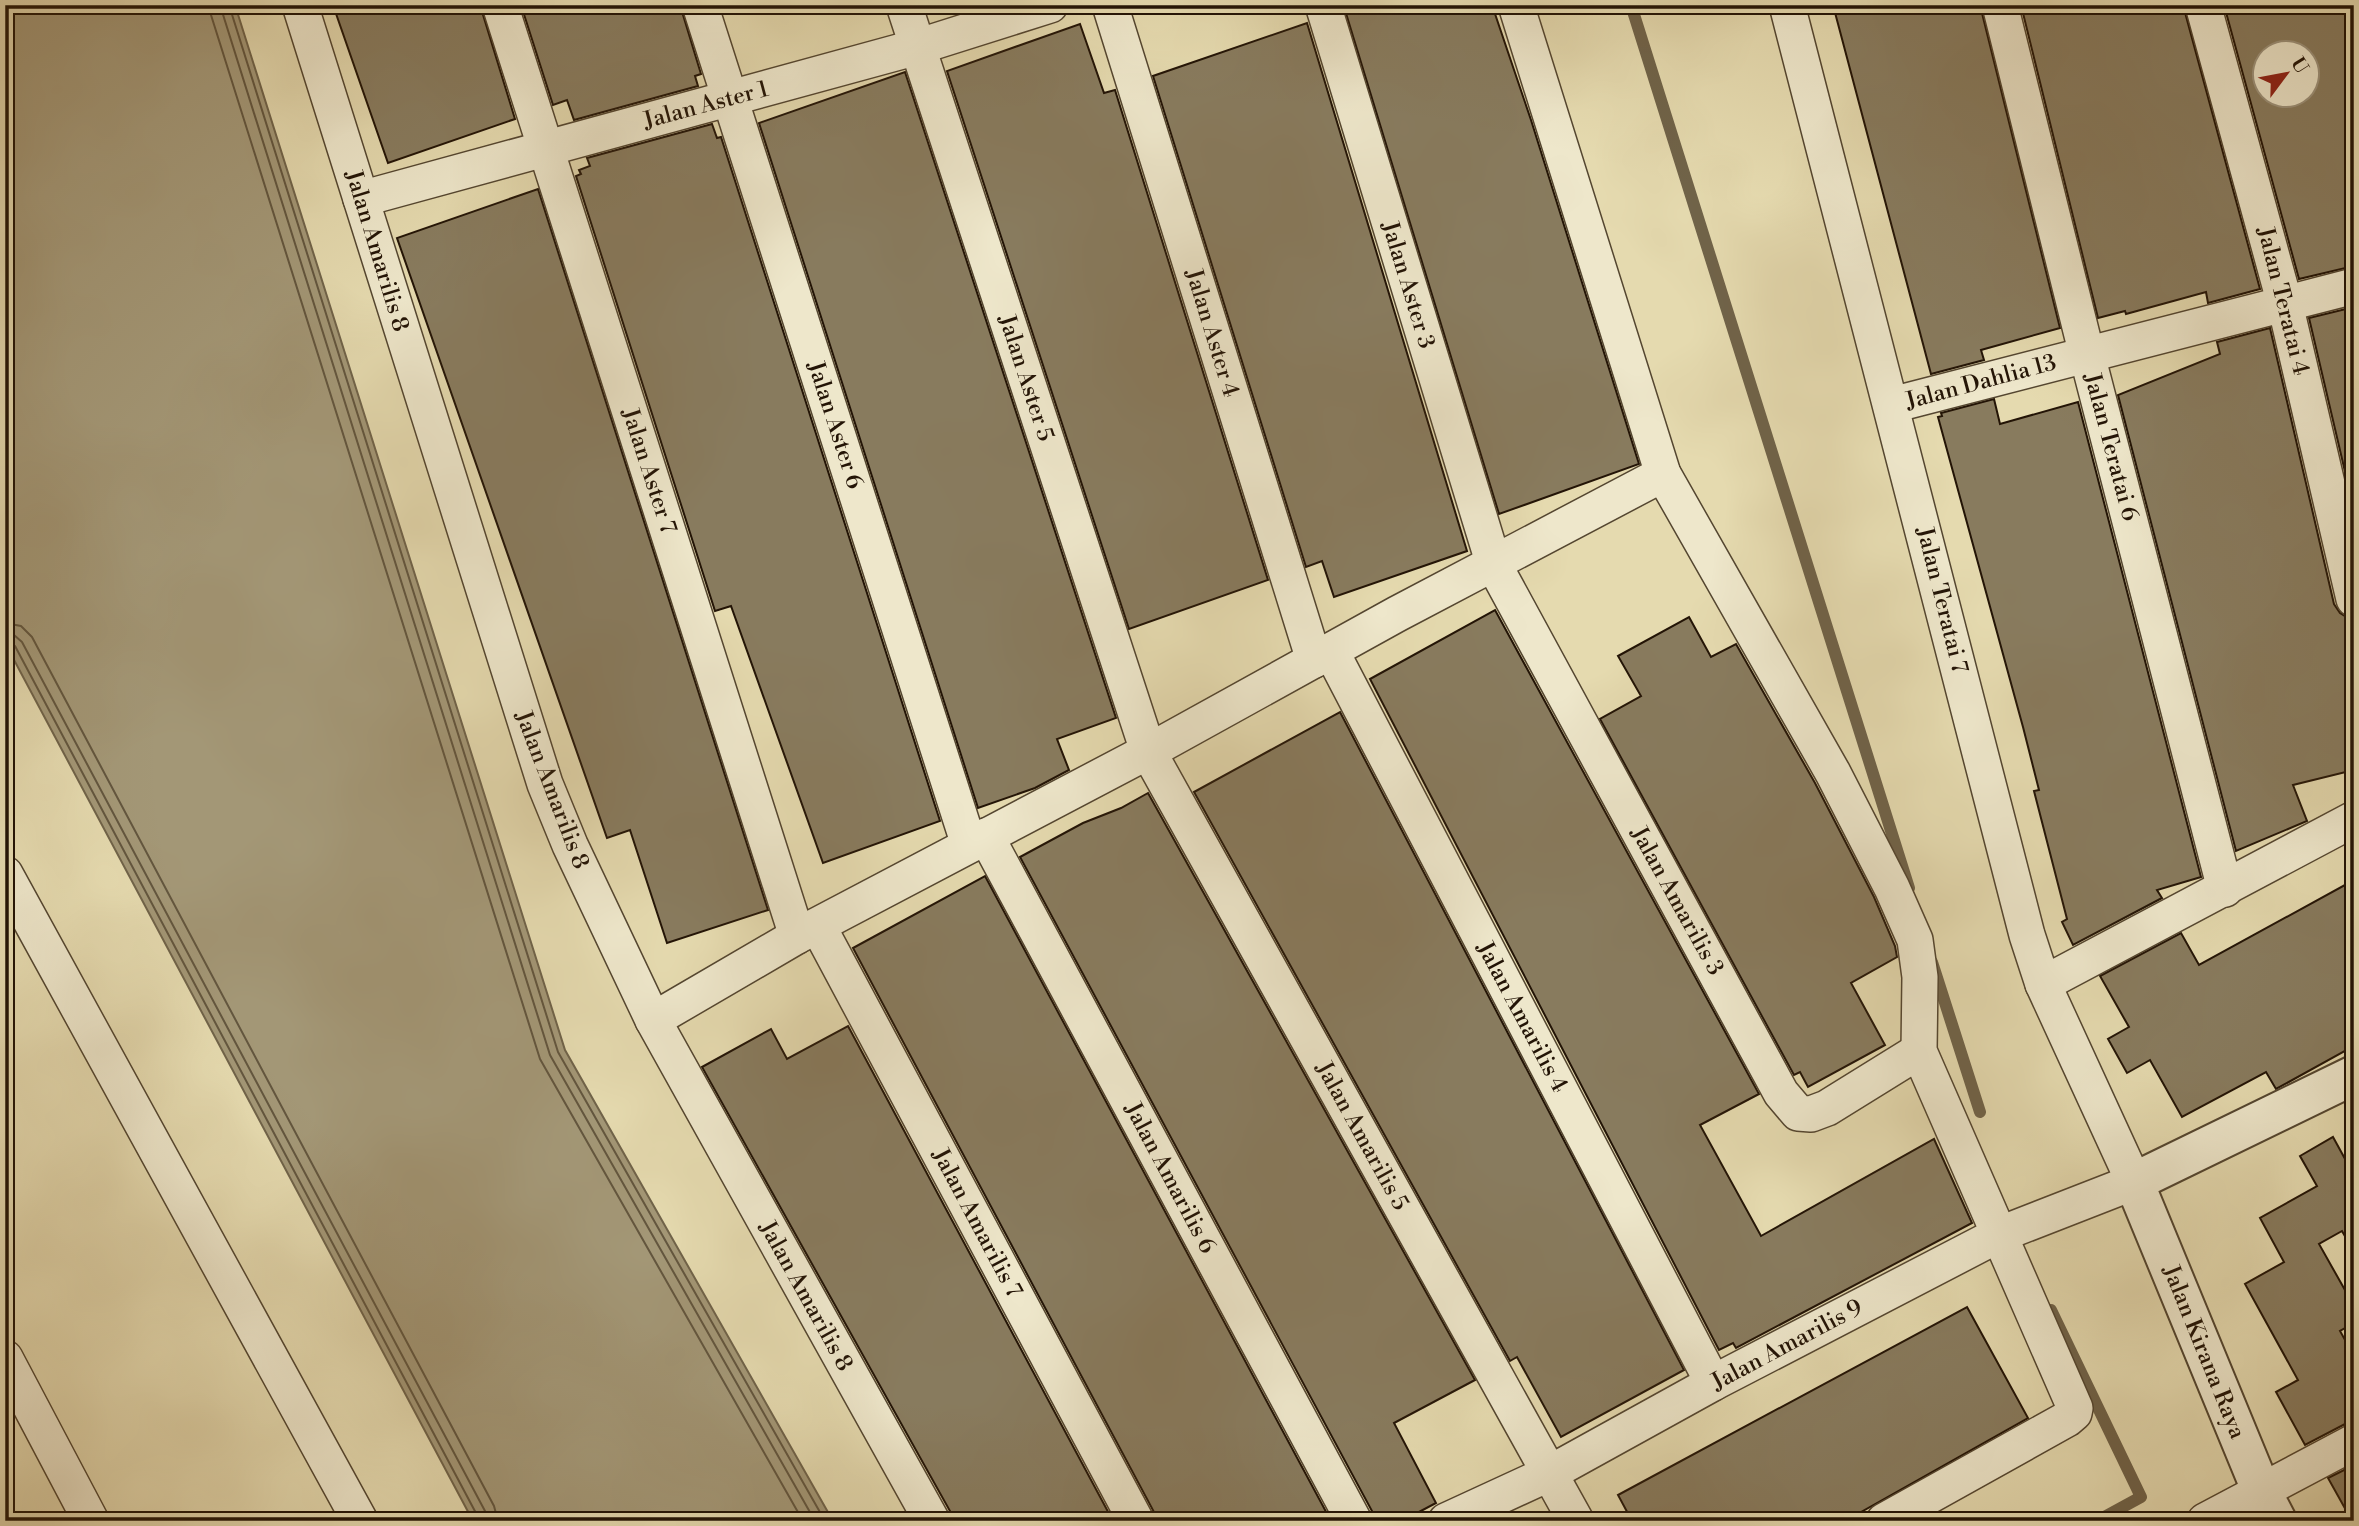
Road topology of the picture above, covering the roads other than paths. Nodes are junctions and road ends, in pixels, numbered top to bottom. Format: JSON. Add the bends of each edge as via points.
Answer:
{"nodes":[{"id":1,"x":300,"y":5,"type":"edge"},
{"id":2,"x":500,"y":5,"type":"edge"},
{"id":3,"x":700,"y":5,"type":"edge"},
{"id":4,"x":904,"y":5,"type":"edge"},
{"id":5,"x":1050,"y":5,"type":"edge"},
{"id":6,"x":1110,"y":5,"type":"edge"},
{"id":7,"x":1322,"y":5,"type":"edge"},
{"id":8,"x":1516,"y":5,"type":"edge"},
{"id":9,"x":1787,"y":5,"type":"edge"},
{"id":10,"x":2000,"y":5,"type":"edge"},
{"id":11,"x":2203,"y":5,"type":"edge"},
{"id":12,"x":917,"y":47,"type":"junction"},
{"id":13,"x":731,"y":98,"type":"junction"},
{"id":14,"x":546,"y":148,"type":"junction"},
{"id":15,"x":361,"y":199,"type":"junction"},
{"id":16,"x":2354,"y":286,"type":"edge"},
{"id":17,"x":2285,"y":304,"type":"junction"},
{"id":18,"x":2087,"y":355,"type":"junction"},
{"id":19,"x":1892,"y":405,"type":"junction"},
{"id":20,"x":1663,"y":474,"type":"junction"},
{"id":21,"x":1494,"y":565,"type":"junction"},
{"id":22,"x":2354,"y":598,"type":"edge"},
{"id":23,"x":1322,"y":656,"type":"junction"},
{"id":24,"x":1148,"y":751,"type":"junction"},
{"id":25,"x":2354,"y":819,"type":"edge"},
{"id":26,"x":977,"y":841,"type":"junction"},
{"id":27,"x":8,"y":885,"type":"edge"},
{"id":28,"x":2225,"y":889,"type":"junction"},
{"id":29,"x":808,"y":931,"type":"junction"},
{"id":30,"x":2043,"y":984,"type":"junction"},
{"id":31,"x":653,"y":1020,"type":"junction"},
{"id":32,"x":1919,"y":1051,"type":"junction"},
{"id":33,"x":2354,"y":1074,"type":"edge"},
{"id":34,"x":2134,"y":1182,"type":"junction"},
{"id":35,"x":1998,"y":1236,"type":"junction"},
{"id":36,"x":6,"y":1362,"type":"edge"},
{"id":37,"x":1713,"y":1383,"type":"junction"},
{"id":38,"x":2354,"y":1442,"type":"edge"},
{"id":39,"x":1550,"y":1473,"type":"junction"},
{"id":40,"x":2269,"y":1505,"type":"edge"},
{"id":41,"x":91,"y":1521,"type":"edge"},
{"id":42,"x":360,"y":1521,"type":"edge"},
{"id":43,"x":932,"y":1521,"type":"edge"},
{"id":44,"x":1136,"y":1521,"type":"edge"},
{"id":45,"x":1354,"y":1521,"type":"edge"},
{"id":46,"x":1446,"y":1521,"type":"edge"},
{"id":47,"x":1576,"y":1521,"type":"edge"},
{"id":48,"x":1884,"y":1521,"type":"edge"},
{"id":49,"x":2205,"y":1521,"type":"edge"}],
"edges":[{"from":1,"to":15,"type":"street","name":"Jalan Amarilis 8"},
{"from":2,"to":14,"type":"street","name":"Jalan Aster 7"},
{"from":3,"to":13,"type":"street","name":"Jalan Aster 6"},
{"from":4,"to":12,"type":"street","name":"Jalan Aster 5"},
{"from":5,"to":12,"type":"street","name":"Jalan Aster 1"},
{"from":6,"to":23,"type":"street","name":"Jalan Aster 4"},
{"from":7,"to":21,"type":"street","name":"Jalan Aster 3"},
{"from":8,"to":20,"type":"street"},
{"from":9,"to":19,"type":"street","name":"Jalan Teratai 7"},
{"from":10,"to":18,"type":"street","name":"Jalan Teratai 6"},
{"from":11,"to":17,"type":"street","name":"Jalan Teratai 4"},
{"from":12,"to":13,"type":"street","name":"Jalan Aster 1"},
{"from":12,"to":24,"type":"street","name":"Jalan Aster 5"},
{"from":13,"to":14,"type":"street","name":"Jalan Aster 1"},
{"from":13,"to":26,"type":"street","name":"Jalan Aster 6"},
{"from":14,"to":15,"type":"street","name":"Jalan Aster 1"},
{"from":14,"to":29,"type":"street","name":"Jalan Aster 7"},
{"from":15,"to":31,"type":"street","name":"Jalan Amarilis 8","via":[[545,784]]},
{"from":16,"to":17,"type":"street","name":"Jalan Dahlia 13"},
{"from":17,"to":18,"type":"street","name":"Jalan Dahlia 13"},
{"from":17,"to":22,"type":"street","name":"Jalan Teratai 4"},
{"from":18,"to":19,"type":"street","name":"Jalan Dahlia 13"},
{"from":18,"to":28,"type":"street","name":"Jalan Teratai 6"},
{"from":19,"to":30,"type":"street","name":"Jalan Teratai 7"},
{"from":20,"to":21,"type":"street"},
{"from":20,"to":32,"type":"street","via":[[1833,773],[1892,888],[1915,940],[1920,977]]},
{"from":21,"to":23,"type":"street"},
{"from":21,"to":32,"type":"street","name":"Jalan Amarilis 3","via":[[1789,1104],[1798,1113],[1827,1108]]},
{"from":23,"to":24,"type":"street"},
{"from":23,"to":37,"type":"street","name":"Jalan Amarilis 4"},
{"from":24,"to":26,"type":"street"},
{"from":24,"to":39,"type":"street","name":"Jalan Amarilis 5"},
{"from":25,"to":28,"type":"street"},
{"from":26,"to":29,"type":"street"},
{"from":26,"to":45,"type":"street","name":"Jalan Amarilis 6"},
{"from":27,"to":42,"type":"street"},
{"from":28,"to":30,"type":"street"},
{"from":29,"to":31,"type":"street"},
{"from":29,"to":44,"type":"street","name":"Jalan Amarilis 7"},
{"from":30,"to":34,"type":"street","name":"Jalan Teratai 7"},
{"from":31,"to":43,"type":"street","name":"Jalan Amarilis 8"},
{"from":32,"to":35,"type":"street"},
{"from":33,"to":34,"type":"street"},
{"from":34,"to":35,"type":"street","name":"Jalan Amarilis 9"},
{"from":34,"to":40,"type":"street","name":"Jalan Kirana Raya"},
{"from":35,"to":37,"type":"street","name":"Jalan Amarilis 9"},
{"from":35,"to":48,"type":"street","via":[[2074,1413]]},
{"from":36,"to":41,"type":"street"},
{"from":37,"to":39,"type":"street","name":"Jalan Amarilis 9"},
{"from":38,"to":40,"type":"street"},
{"from":39,"to":46,"type":"street","name":"Jalan Amarilis 9"},
{"from":39,"to":47,"type":"street","name":"Jalan Amarilis 5"},
{"from":40,"to":49,"type":"street"}]}
